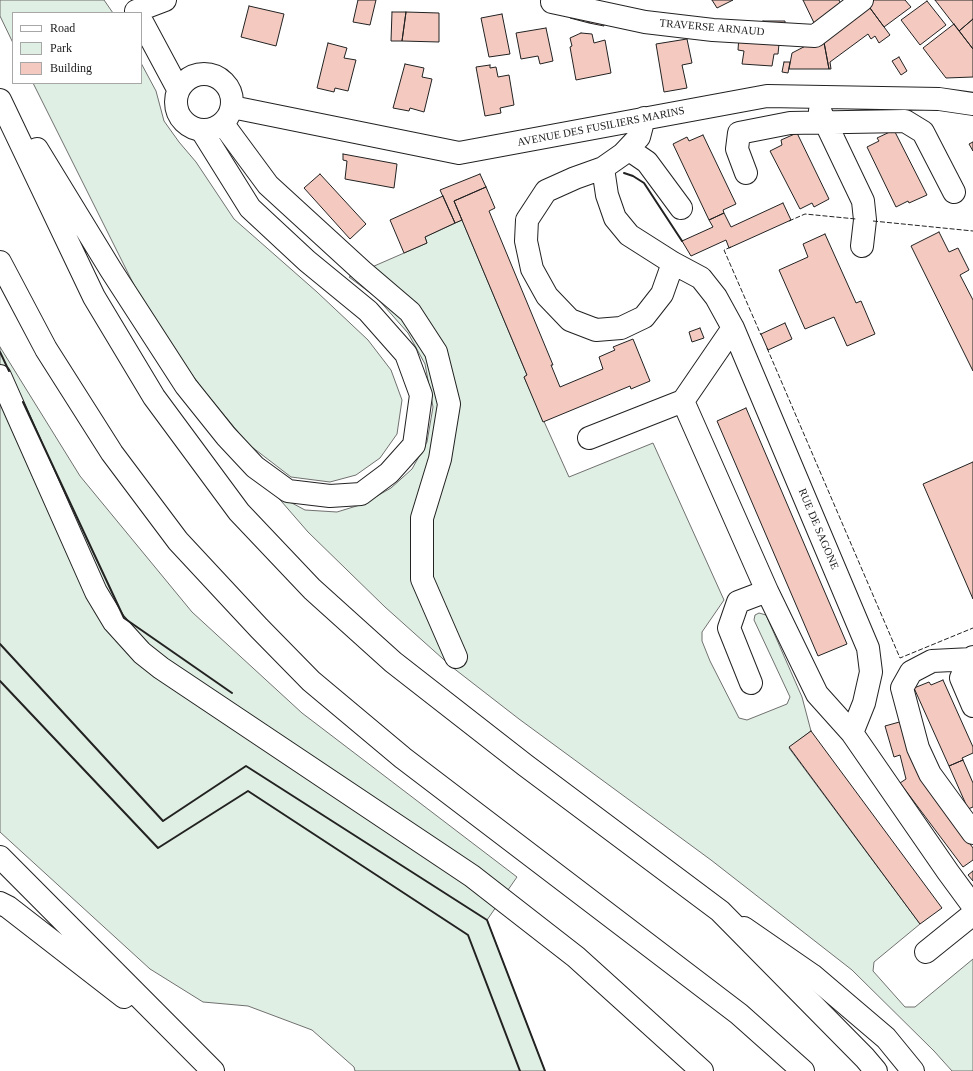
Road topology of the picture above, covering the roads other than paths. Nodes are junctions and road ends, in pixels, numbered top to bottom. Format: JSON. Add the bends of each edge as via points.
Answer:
{"nodes":[{"id":1,"x":165,"y":0,"type":"edge"},
{"id":2,"x":862,"y":0,"type":"edge"},
{"id":3,"x":550,"y":1,"type":"edge"},
{"id":4,"x":136,"y":11,"type":"edge"},
{"id":5,"x":142,"y":22,"type":"edge"},
{"id":6,"x":0,"y":89,"type":"edge"},
{"id":7,"x":178,"y":89,"type":"junction"},
{"id":8,"x":820,"y":97,"type":"junction"},
{"id":9,"x":0,"y":100,"type":"edge"},
{"id":10,"x":973,"y":104,"type":"edge"},
{"id":11,"x":228,"y":115,"type":"junction"},
{"id":12,"x":644,"y":118,"type":"junction"},
{"id":13,"x":826,"y":122,"type":"junction"},
{"id":14,"x":202,"y":131,"type":"junction"},
{"id":15,"x":628,"y":149,"type":"junction"},
{"id":16,"x":603,"y":168,"type":"junction"},
{"id":17,"x":746,"y":173,"type":"dead end"},
{"id":18,"x":954,"y":192,"type":"dead end"},
{"id":19,"x":681,"y":208,"type":"dead end"},
{"id":20,"x":862,"y":246,"type":"dead end"},
{"id":21,"x":0,"y":262,"type":"edge"},
{"id":22,"x":673,"y":263,"type":"junction"},
{"id":23,"x":733,"y":328,"type":"junction"},
{"id":24,"x":0,"y":376,"type":"edge"},
{"id":25,"x":683,"y":401,"type":"junction"},
{"id":26,"x":589,"y":438,"type":"dead end"},
{"id":27,"x":767,"y":591,"type":"junction"},
{"id":28,"x":456,"y":657,"type":"dead end"},
{"id":29,"x":972,"y":658,"type":"edge"},
{"id":30,"x":751,"y":683,"type":"dead end"},
{"id":31,"x":973,"y":706,"type":"edge"},
{"id":32,"x":852,"y":733,"type":"junction"},
{"id":33,"x":973,"y":833,"type":"edge"},
{"id":34,"x":0,"y":857,"type":"edge"},
{"id":35,"x":0,"y":903,"type":"edge"},
{"id":36,"x":973,"y":906,"type":"edge"},
{"id":37,"x":720,"y":911,"type":"junction"},
{"id":38,"x":973,"y":914,"type":"edge"},
{"id":39,"x":926,"y":952,"type":"dead end"},
{"id":40,"x":187,"y":1044,"type":"junction"},
{"id":41,"x":213,"y":1071,"type":"edge"},
{"id":42,"x":702,"y":1071,"type":"edge"},
{"id":43,"x":803,"y":1071,"type":"edge"},
{"id":44,"x":876,"y":1071,"type":"edge"},
{"id":45,"x":913,"y":1071,"type":"edge"}],
"edges":[{"from":1,"to":4,"type":"main road"},
{"from":2,"to":3,"type":"main road","name":"TRAVERSE ARNAUD","via":[[815,36],[713,30],[645,22]]},
{"from":5,"to":7,"type":"main road"},
{"from":6,"to":14,"type":"main road","via":[[182,380],[226,436],[255,467],[288,490],[330,496],[361,494],[389,473],[414,444],[421,395],[406,354],[368,311],[250,208]]},
{"from":7,"to":11,"type":"main road","via":[[184,81],[195,75],[208,74],[218,77],[230,92]]},
{"from":7,"to":14,"type":"main road","via":[[175,106],[178,115],[189,127]]},
{"from":8,"to":10,"type":"main road","name":"AVENUE DES FUSILIERS MARINS","via":[[939,99]]},
{"from":8,"to":12,"type":"main road","name":"AVENUE DES FUSILIERS MARINS","via":[[767,96]]},
{"from":8,"to":13,"type":"main road","via":[[820,111]]},
{"from":9,"to":37,"type":"main road","via":[[94,297],[154,397],[239,512],[312,589],[393,662]]},
{"from":11,"to":12,"type":"main road","name":"AVENUE DES FUSILIERS MARINS","via":[[459,153]]},
{"from":11,"to":14,"type":"main road","via":[[215,129]]},
{"from":11,"to":28,"type":"main road","via":[[268,185],[410,312],[436,352],[449,404],[440,459],[422,518],[422,579]]},
{"from":12,"to":15,"type":"main road","via":[[638,137]]},
{"from":13,"to":17,"type":"main road","via":[[790,123],[739,133],[737,149]]},
{"from":13,"to":18,"type":"main road","via":[[905,121],[924,132]]},
{"from":13,"to":20,"type":"main road","via":[[863,201]]},
{"from":15,"to":16,"type":"main road"},
{"from":15,"to":19,"type":"main road","via":[[647,162]]},
{"from":16,"to":22,"type":"main road","name":"RUE DE SAGONE","via":[[607,195],[615,218],[629,235]]},
{"from":16,"to":22,"type":"main road","via":[[546,191],[527,220],[526,241],[532,269],[547,296],[570,320],[596,330],[621,328],[644,317],[662,294]]},
{"from":21,"to":43,"type":"main road","via":[[46,349],[112,453],[178,541],[269,639],[311,680],[402,758],[739,1014]]},
{"from":22,"to":23,"type":"main road","name":"RUE DE SAGONE","via":[[701,278],[716,297]]},
{"from":23,"to":25,"type":"main road"},
{"from":23,"to":32,"type":"main road","name":"RUE DE SAGONE","via":[[868,648],[871,672],[864,703]]},
{"from":24,"to":42,"type":"main road","via":[[96,592],[114,622],[142,653],[472,876],[576,957]]},
{"from":25,"to":26,"type":"main road"},
{"from":25,"to":27,"type":"main road"},
{"from":27,"to":30,"type":"main road","via":[[738,602],[728,628]]},
{"from":27,"to":32,"type":"main road","via":[[817,694]]},
{"from":29,"to":31,"type":"main road","via":[[961,678]]},
{"from":29,"to":33,"type":"main road","via":[[932,661],[911,672],[902,688],[918,748],[930,774]]},
{"from":32,"to":36,"type":"main road"},
{"from":34,"to":40,"type":"main road"},
{"from":35,"to":40,"type":"main road"},
{"from":37,"to":44,"type":"main road"},
{"from":37,"to":45,"type":"main road","via":[[812,975],[886,1038]]},
{"from":38,"to":39,"type":"main road"},
{"from":40,"to":41,"type":"main road"}]}
